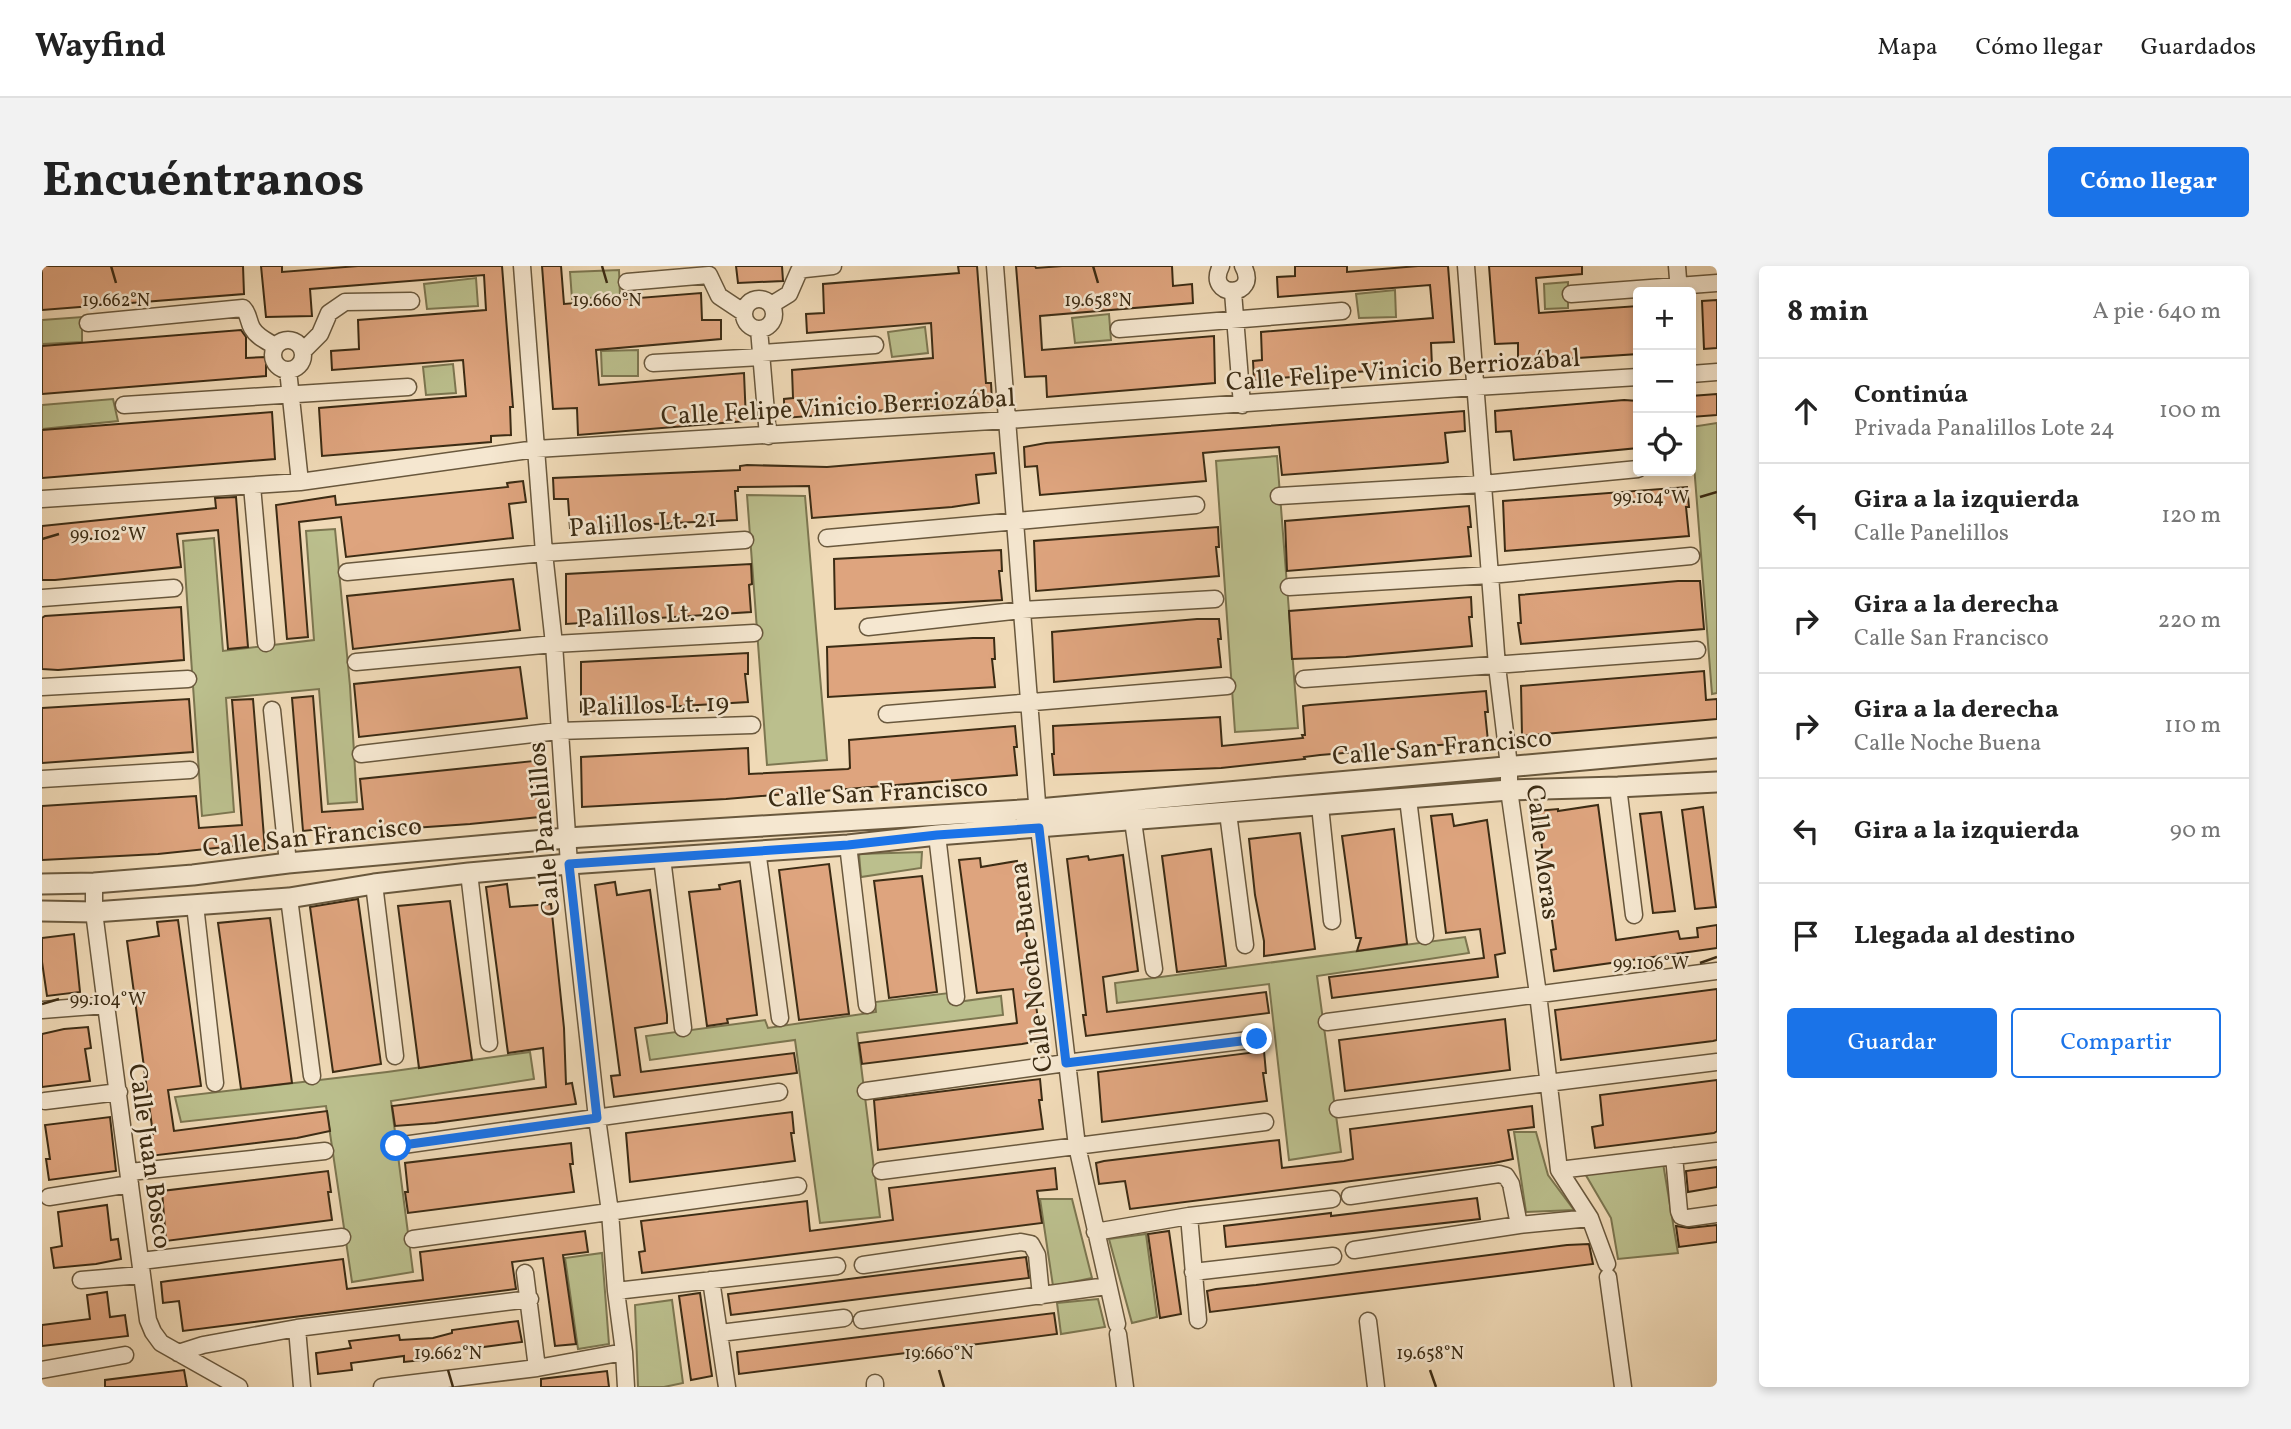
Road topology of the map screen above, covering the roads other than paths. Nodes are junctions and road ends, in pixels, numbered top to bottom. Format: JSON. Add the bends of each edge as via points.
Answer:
{"nodes":[{"id":1,"x":522,"y":266,"type":"edge"},
{"id":2,"x":833,"y":266,"type":"edge"},
{"id":3,"x":995,"y":266,"type":"edge"},
{"id":4,"x":1218,"y":266,"type":"edge"},
{"id":5,"x":1466,"y":266,"type":"edge"},
{"id":6,"x":1677,"y":266,"type":"edge"},
{"id":7,"x":1246,"y":267,"type":"edge"},
{"id":8,"x":627,"y":282,"type":"dead end"},
{"id":9,"x":1717,"y":283,"type":"edge"},
{"id":10,"x":1679,"y":287,"type":"edge"},
{"id":11,"x":1692,"y":287,"type":"edge"},
{"id":12,"x":1233,"y":292,"type":"junction"},
{"id":13,"x":1633,"y":292,"type":"edge"},
{"id":14,"x":1571,"y":295,"type":"dead end"},
{"id":15,"x":411,"y":301,"type":"dead end"},
{"id":16,"x":771,"y":305,"type":"junction"},
{"id":17,"x":1342,"y":311,"type":"dead end"},
{"id":18,"x":743,"y":312,"type":"junction"},
{"id":19,"x":1235,"y":318,"type":"junction"},
{"id":20,"x":88,"y":323,"type":"dead end"},
{"id":21,"x":1119,"y":328,"type":"dead end"},
{"id":22,"x":759,"y":329,"type":"junction"},
{"id":23,"x":875,"y":345,"type":"dead end"},
{"id":24,"x":275,"y":346,"type":"junction"},
{"id":25,"x":303,"y":351,"type":"junction"},
{"id":26,"x":761,"y":355,"type":"junction"},
{"id":27,"x":653,"y":363,"type":"dead end"},
{"id":28,"x":288,"y":370,"type":"junction"},
{"id":29,"x":1717,"y":372,"type":"edge"},
{"id":30,"x":1696,"y":374,"type":"edge"},
{"id":31,"x":1633,"y":377,"type":"edge"},
{"id":32,"x":408,"y":387,"type":"dead end"},
{"id":33,"x":1475,"y":387,"type":"junction"},
{"id":34,"x":292,"y":394,"type":"junction"},
{"id":35,"x":124,"y":405,"type":"dead end"},
{"id":36,"x":1242,"y":405,"type":"junction"},
{"id":37,"x":1008,"y":421,"type":"junction"},
{"id":38,"x":768,"y":436,"type":"junction"},
{"id":39,"x":536,"y":449,"type":"junction"},
{"id":40,"x":1633,"y":469,"type":"edge"},
{"id":41,"x":300,"y":482,"type":"junction"},
{"id":42,"x":1483,"y":484,"type":"junction"},
{"id":43,"x":252,"y":486,"type":"junction"},
{"id":44,"x":1279,"y":496,"type":"dead end"},
{"id":45,"x":42,"y":499,"type":"edge"},
{"id":46,"x":1196,"y":505,"type":"dead end"},
{"id":47,"x":1015,"y":520,"type":"junction"},
{"id":48,"x":827,"y":538,"type":"dead end"},
{"id":49,"x":745,"y":540,"type":"dead end"},
{"id":50,"x":544,"y":553,"type":"junction"},
{"id":51,"x":1691,"y":556,"type":"dead end"},
{"id":52,"x":347,"y":572,"type":"dead end"},
{"id":53,"x":1490,"y":575,"type":"junction"},
{"id":54,"x":1289,"y":587,"type":"dead end"},
{"id":55,"x":174,"y":588,"type":"dead end"},
{"id":56,"x":42,"y":598,"type":"edge"},
{"id":57,"x":1214,"y":599,"type":"dead end"},
{"id":58,"x":1022,"y":610,"type":"junction"},
{"id":59,"x":867,"y":627,"type":"dead end"},
{"id":60,"x":754,"y":633,"type":"dead end"},
{"id":61,"x":266,"y":643,"type":"dead end"},
{"id":62,"x":554,"y":644,"type":"junction"},
{"id":63,"x":1698,"y":650,"type":"dead end"},
{"id":64,"x":356,"y":663,"type":"dead end"},
{"id":65,"x":1497,"y":666,"type":"junction"},
{"id":66,"x":188,"y":679,"type":"dead end"},
{"id":67,"x":1304,"y":679,"type":"dead end"},
{"id":68,"x":1227,"y":686,"type":"dead end"},
{"id":69,"x":42,"y":687,"type":"edge"},
{"id":70,"x":1030,"y":701,"type":"junction"},
{"id":71,"x":272,"y":710,"type":"dead end"},
{"id":72,"x":887,"y":714,"type":"dead end"},
{"id":73,"x":752,"y":725,"type":"dead end"},
{"id":74,"x":558,"y":731,"type":"junction"},
{"id":75,"x":1717,"y":748,"type":"edge"},
{"id":76,"x":361,"y":754,"type":"dead end"},
{"id":77,"x":1509,"y":766,"type":"junction"},
{"id":78,"x":190,"y":770,"type":"dead end"},
{"id":79,"x":42,"y":779,"type":"edge"},
{"id":80,"x":1717,"y":782,"type":"edge"},
{"id":81,"x":1618,"y":787,"type":"junction"},
{"id":82,"x":1509,"y":790,"type":"junction"},
{"id":83,"x":1408,"y":799,"type":"junction"},
{"id":84,"x":1320,"y":806,"type":"junction"},
{"id":85,"x":1228,"y":813,"type":"junction"},
{"id":86,"x":1038,"y":819,"type":"junction"},
{"id":87,"x":1133,"y":821,"type":"junction"},
{"id":88,"x":937,"y":835,"type":"junction"},
{"id":89,"x":567,"y":838,"type":"junction"},
{"id":90,"x":848,"y":845,"type":"junction"},
{"id":91,"x":757,"y":850,"type":"junction"},
{"id":92,"x":662,"y":858,"type":"junction"},
{"id":93,"x":288,"y":863,"type":"junction"},
{"id":94,"x":569,"y":864,"type":"junction"},
{"id":95,"x":469,"y":873,"type":"junction"},
{"id":96,"x":94,"y":883,"type":"junction"},
{"id":97,"x":42,"y":884,"type":"edge"},
{"id":98,"x":374,"y":884,"type":"junction"},
{"id":99,"x":289,"y":898,"type":"junction"},
{"id":100,"x":195,"y":905,"type":"junction"},
{"id":101,"x":42,"y":911,"type":"edge"},
{"id":102,"x":94,"y":912,"type":"junction"},
{"id":103,"x":1634,"y":915,"type":"dead end"},
{"id":104,"x":1332,"y":921,"type":"dead end"},
{"id":105,"x":1425,"y":936,"type":"dead end"},
{"id":106,"x":1245,"y":946,"type":"dead end"},
{"id":107,"x":1154,"y":969,"type":"dead end"},
{"id":108,"x":1717,"y":971,"type":"edge"},
{"id":109,"x":1538,"y":994,"type":"junction"},
{"id":110,"x":956,"y":997,"type":"dead end"},
{"id":111,"x":106,"y":1005,"type":"junction"},
{"id":112,"x":867,"y":1005,"type":"dead end"},
{"id":113,"x":42,"y":1010,"type":"edge"},
{"id":114,"x":780,"y":1018,"type":"dead end"},
{"id":115,"x":1327,"y":1022,"type":"dead end"},
{"id":116,"x":683,"y":1028,"type":"dead end"},
{"id":117,"x":1257,"y":1039,"type":"dead end"},
{"id":118,"x":489,"y":1043,"type":"dead end"},
{"id":119,"x":395,"y":1056,"type":"dead end"},
{"id":120,"x":1717,"y":1062,"type":"edge"},
{"id":121,"x":1066,"y":1063,"type":"junction"},
{"id":122,"x":312,"y":1076,"type":"dead end"},
{"id":123,"x":1548,"y":1082,"type":"junction"},
{"id":124,"x":215,"y":1083,"type":"dead end"},
{"id":125,"x":779,"y":1091,"type":"dead end"},
{"id":126,"x":866,"y":1091,"type":"dead end"},
{"id":127,"x":118,"y":1092,"type":"junction"},
{"id":128,"x":45,"y":1101,"type":"dead end"},
{"id":129,"x":1338,"y":1109,"type":"dead end"},
{"id":130,"x":597,"y":1118,"type":"junction"},
{"id":131,"x":1265,"y":1122,"type":"dead end"},
{"id":132,"x":396,"y":1146,"type":"dead end"},
{"id":133,"x":1077,"y":1146,"type":"junction"},
{"id":134,"x":325,"y":1151,"type":"dead end"},
{"id":135,"x":1717,"y":1151,"type":"edge"},
{"id":136,"x":1674,"y":1156,"type":"junction"},
{"id":137,"x":1559,"y":1170,"type":"junction"},
{"id":138,"x":881,"y":1171,"type":"dead end"},
{"id":139,"x":130,"y":1178,"type":"junction"},
{"id":140,"x":798,"y":1186,"type":"dead end"},
{"id":141,"x":1350,"y":1196,"type":"dead end"},
{"id":142,"x":49,"y":1197,"type":"dead end"},
{"id":143,"x":1332,"y":1199,"type":"dead end"},
{"id":144,"x":610,"y":1212,"type":"junction"},
{"id":145,"x":1717,"y":1214,"type":"edge"},
{"id":146,"x":1189,"y":1216,"type":"junction"},
{"id":147,"x":1590,"y":1217,"type":"junction"},
{"id":148,"x":1519,"y":1225,"type":"junction"},
{"id":149,"x":1095,"y":1232,"type":"junction"},
{"id":150,"x":342,"y":1237,"type":"dead end"},
{"id":151,"x":413,"y":1239,"type":"dead end"},
{"id":152,"x":1354,"y":1250,"type":"dead end"},
{"id":153,"x":1333,"y":1256,"type":"dead end"},
{"id":154,"x":863,"y":1265,"type":"dead end"},
{"id":155,"x":837,"y":1266,"type":"dead end"},
{"id":156,"x":141,"y":1268,"type":"junction"},
{"id":157,"x":1193,"y":1272,"type":"junction"},
{"id":158,"x":525,"y":1273,"type":"dead end"},
{"id":159,"x":81,"y":1280,"type":"dead end"},
{"id":160,"x":711,"y":1280,"type":"junction"},
{"id":161,"x":1107,"y":1286,"type":"junction"},
{"id":162,"x":616,"y":1292,"type":"junction"},
{"id":163,"x":1041,"y":1296,"type":"junction"},
{"id":164,"x":530,"y":1299,"type":"junction"},
{"id":165,"x":844,"y":1318,"type":"dead end"},
{"id":166,"x":862,"y":1320,"type":"dead end"},
{"id":167,"x":1198,"y":1320,"type":"dead end"},
{"id":168,"x":1368,"y":1321,"type":"dead end"},
{"id":169,"x":297,"y":1328,"type":"junction"},
{"id":170,"x":720,"y":1333,"type":"junction"},
{"id":171,"x":624,"y":1352,"type":"junction"},
{"id":172,"x":178,"y":1353,"type":"junction"},
{"id":173,"x":125,"y":1355,"type":"dead end"},
{"id":174,"x":537,"y":1368,"type":"junction"},
{"id":175,"x":42,"y":1370,"type":"edge"},
{"id":176,"x":239,"y":1387,"type":"edge"},
{"id":177,"x":302,"y":1387,"type":"edge"},
{"id":178,"x":382,"y":1387,"type":"edge"},
{"id":179,"x":626,"y":1387,"type":"edge"},
{"id":180,"x":727,"y":1387,"type":"edge"},
{"id":181,"x":1125,"y":1387,"type":"edge"},
{"id":182,"x":1376,"y":1387,"type":"edge"},
{"id":183,"x":1623,"y":1387,"type":"edge"}],
"edges":[{"from":1,"to":39,"type":"street","name":"Calle Panelillos"},
{"from":2,"to":16,"type":"street","via":[[799,271],[789,295]]},
{"from":3,"to":37,"type":"street","name":"Calle Noche Buena"},
{"from":4,"to":12,"type":"street","via":[[1219,283]]},
{"from":5,"to":33,"type":"street","name":"Calle Moras"},
{"from":6,"to":10,"type":"street"},
{"from":7,"to":12,"type":"street","via":[[1246,283]]},
{"from":8,"to":18,"type":"street","via":[[709,275],[719,296]]},
{"from":9,"to":11,"type":"street"},
{"from":12,"to":19,"type":"street"},
{"from":13,"to":14,"type":"street"},
{"from":15,"to":25,"type":"street","via":[[345,302],[329,313],[320,334]]},
{"from":16,"to":18,"type":"street","via":[[755,299]]},
{"from":16,"to":22,"type":"street","via":[[772,321]]},
{"from":17,"to":19,"type":"street"},
{"from":18,"to":22,"type":"street","via":[[751,327]]},
{"from":19,"to":21,"type":"street"},
{"from":19,"to":36,"type":"street"},
{"from":20,"to":24,"type":"street","via":[[243,308],[258,336]]},
{"from":22,"to":26,"type":"street"},
{"from":23,"to":26,"type":"street"},
{"from":24,"to":25,"type":"street","via":[[290,340]]},
{"from":24,"to":28,"type":"street","via":[[274,362]]},
{"from":25,"to":28,"type":"street","via":[[300,364]]},
{"from":26,"to":27,"type":"street"},
{"from":26,"to":38,"type":"street"},
{"from":28,"to":34,"type":"street"},
{"from":29,"to":30,"type":"street"},
{"from":31,"to":33,"type":"street","name":"Calle Felipe Vinicio Berriozábal"},
{"from":32,"to":34,"type":"street"},
{"from":33,"to":36,"type":"street","name":"Calle Felipe Vinicio Berriozábal"},
{"from":33,"to":42,"type":"street","name":"Calle Moras"},
{"from":34,"to":35,"type":"street"},
{"from":34,"to":41,"type":"street"},
{"from":36,"to":37,"type":"street","name":"Calle Felipe Vinicio Berriozábal"},
{"from":37,"to":38,"type":"street","name":"Calle Felipe Vinicio Berriozábal"},
{"from":37,"to":47,"type":"street","name":"Calle Noche Buena"},
{"from":38,"to":39,"type":"street","name":"Calle Felipe Vinicio Berriozábal"},
{"from":39,"to":41,"type":"street","name":"Calle Felipe Vinicio Berriozábal"},
{"from":39,"to":50,"type":"street","name":"Calle Panelillos"},
{"from":40,"to":42,"type":"street"},
{"from":41,"to":43,"type":"street","name":"Calle Felipe Vinicio Berriozábal"},
{"from":42,"to":44,"type":"street"},
{"from":42,"to":53,"type":"street","name":"Calle Moras"},
{"from":43,"to":45,"type":"street","name":"Calle Felipe Vinicio Berriozábal"},
{"from":43,"to":61,"type":"street"},
{"from":46,"to":47,"type":"street"},
{"from":47,"to":48,"type":"street"},
{"from":47,"to":58,"type":"street","name":"Calle Noche Buena"},
{"from":49,"to":50,"type":"street","name":"Palillos Lt. 21"},
{"from":50,"to":52,"type":"street","name":"Palillos Lt. 21"},
{"from":50,"to":62,"type":"street","name":"Calle Panelillos"},
{"from":51,"to":53,"type":"street"},
{"from":53,"to":54,"type":"street"},
{"from":53,"to":65,"type":"street","name":"Calle Moras"},
{"from":55,"to":56,"type":"street"},
{"from":57,"to":58,"type":"street"},
{"from":58,"to":59,"type":"street"},
{"from":58,"to":70,"type":"street","name":"Calle Noche Buena"},
{"from":60,"to":62,"type":"street","name":"Palillos Lt. 20"},
{"from":62,"to":64,"type":"street","name":"Palillos Lt. 20"},
{"from":62,"to":74,"type":"street","name":"Calle Panelillos"},
{"from":63,"to":65,"type":"street"},
{"from":65,"to":67,"type":"street"},
{"from":65,"to":77,"type":"street","name":"Calle Moras"},
{"from":66,"to":69,"type":"street"},
{"from":68,"to":70,"type":"street"},
{"from":70,"to":72,"type":"street"},
{"from":70,"to":86,"type":"street","name":"Calle Noche Buena"},
{"from":71,"to":93,"type":"street"},
{"from":73,"to":74,"type":"street","name":"Palillos Lt. 19"},
{"from":74,"to":76,"type":"street","name":"Palillos Lt. 19"},
{"from":74,"to":89,"type":"street","name":"Calle Panelillos"},
{"from":75,"to":77,"type":"street","name":"Calle San Francisco"},
{"from":77,"to":82,"type":"street","name":"Calle Moras"},
{"from":77,"to":86,"type":"street","name":"Calle San Francisco"},
{"from":78,"to":79,"type":"street"},
{"from":80,"to":81,"type":"street","name":"Calle San Francisco"},
{"from":81,"to":82,"type":"street","name":"Calle San Francisco"},
{"from":81,"to":103,"type":"street"},
{"from":82,"to":83,"type":"street","name":"Calle San Francisco"},
{"from":82,"to":109,"type":"street","name":"Calle Moras"},
{"from":83,"to":84,"type":"street","name":"Calle San Francisco"},
{"from":83,"to":105,"type":"street"},
{"from":84,"to":85,"type":"street","name":"Calle San Francisco"},
{"from":84,"to":104,"type":"street"},
{"from":85,"to":87,"type":"street","name":"Calle San Francisco"},
{"from":85,"to":106,"type":"street"},
{"from":86,"to":87,"type":"street","name":"Calle San Francisco"},
{"from":86,"to":88,"type":"street","name":"Calle San Francisco"},
{"from":86,"to":89,"type":"street","name":"Calle San Francisco"},
{"from":86,"to":121,"type":"street","name":"Calle Noche Buena"},
{"from":87,"to":107,"type":"street"},
{"from":88,"to":90,"type":"street","name":"Calle San Francisco"},
{"from":88,"to":110,"type":"street"},
{"from":89,"to":93,"type":"street","name":"Calle San Francisco"},
{"from":89,"to":94,"type":"street","name":"Calle Panelillos"},
{"from":90,"to":91,"type":"street","name":"Calle San Francisco"},
{"from":90,"to":112,"type":"street"},
{"from":91,"to":92,"type":"street","name":"Calle San Francisco"},
{"from":91,"to":114,"type":"street"},
{"from":92,"to":94,"type":"street","name":"Calle San Francisco"},
{"from":92,"to":116,"type":"street"},
{"from":93,"to":96,"type":"street","name":"Calle San Francisco"},
{"from":94,"to":95,"type":"street","name":"Calle San Francisco"},
{"from":94,"to":130,"type":"street","name":"Calle Panelillos"},
{"from":95,"to":98,"type":"street","name":"Calle San Francisco"},
{"from":95,"to":118,"type":"street"},
{"from":96,"to":97,"type":"street","name":"Calle San Francisco"},
{"from":96,"to":102,"type":"street","name":"Calle Juan Bosco"},
{"from":98,"to":99,"type":"street","name":"Calle San Francisco"},
{"from":98,"to":119,"type":"street"},
{"from":99,"to":100,"type":"street","name":"Calle San Francisco"},
{"from":99,"to":122,"type":"street"},
{"from":100,"to":102,"type":"street","name":"Calle San Francisco"},
{"from":100,"to":124,"type":"street"},
{"from":101,"to":102,"type":"street","name":"Calle San Francisco"},
{"from":102,"to":111,"type":"street","name":"Calle Juan Bosco"},
{"from":108,"to":109,"type":"street"},
{"from":109,"to":115,"type":"street"},
{"from":109,"to":123,"type":"street","name":"Calle Moras"},
{"from":111,"to":113,"type":"street"},
{"from":111,"to":127,"type":"street","name":"Calle Juan Bosco"},
{"from":117,"to":121,"type":"street"},
{"from":120,"to":123,"type":"street"},
{"from":121,"to":126,"type":"street"},
{"from":121,"to":133,"type":"street","name":"Calle Noche Buena"},
{"from":123,"to":129,"type":"street"},
{"from":123,"to":137,"type":"street","name":"Calle Moras"},
{"from":125,"to":130,"type":"street"},
{"from":127,"to":128,"type":"street"},
{"from":127,"to":139,"type":"street","name":"Calle Juan Bosco"},
{"from":130,"to":132,"type":"street"},
{"from":130,"to":144,"type":"street","name":"Calle Panelillos"},
{"from":131,"to":133,"type":"street"},
{"from":133,"to":138,"type":"street"},
{"from":133,"to":149,"type":"street","name":"Calle Noche Buena"},
{"from":134,"to":139,"type":"street"},
{"from":135,"to":136,"type":"street"},
{"from":136,"to":137,"type":"street"},
{"from":136,"to":145,"type":"street","via":[[1682,1216]]},
{"from":137,"to":147,"type":"street","name":"Calle Moras"},
{"from":139,"to":142,"type":"street"},
{"from":139,"to":156,"type":"street","name":"Calle Juan Bosco"},
{"from":140,"to":144,"type":"street"},
{"from":141,"to":148,"type":"street","via":[[1499,1174],[1511,1184]]},
{"from":143,"to":146,"type":"street"},
{"from":144,"to":151,"type":"street"},
{"from":144,"to":162,"type":"street","name":"Calle Panelillos"},
{"from":146,"to":149,"type":"street"},
{"from":146,"to":157,"type":"street"},
{"from":147,"to":148,"type":"street"},
{"from":147,"to":183,"type":"street","name":"Calle Moras","via":[[1607,1270]]},
{"from":148,"to":152,"type":"street"},
{"from":149,"to":161,"type":"street","name":"Calle Noche Buena"},
{"from":150,"to":156,"type":"street"},
{"from":153,"to":157,"type":"street"},
{"from":154,"to":163,"type":"street","via":[[1021,1242],[1031,1244],[1037,1255]]},
{"from":155,"to":160,"type":"street"},
{"from":156,"to":159,"type":"street"},
{"from":156,"to":172,"type":"street","name":"Calle Juan Bosco","via":[[153,1332]]},
{"from":157,"to":167,"type":"street"},
{"from":158,"to":164,"type":"street"},
{"from":160,"to":162,"type":"street"},
{"from":160,"to":170,"type":"street"},
{"from":161,"to":163,"type":"street"},
{"from":161,"to":181,"type":"street","name":"Calle Noche Buena"},
{"from":162,"to":171,"type":"street","name":"Calle Panelillos"},
{"from":163,"to":166,"type":"street"},
{"from":164,"to":169,"type":"street"},
{"from":164,"to":174,"type":"street"},
{"from":165,"to":170,"type":"street"},
{"from":168,"to":182,"type":"street"},
{"from":169,"to":172,"type":"street"},
{"from":169,"to":177,"type":"street"},
{"from":170,"to":180,"type":"street"},
{"from":171,"to":174,"type":"street"},
{"from":171,"to":179,"type":"street","name":"Calle Panelillos"},
{"from":172,"to":176,"type":"street","name":"Calle Juan Bosco"},
{"from":173,"to":175,"type":"street"},
{"from":174,"to":178,"type":"street"}]}
